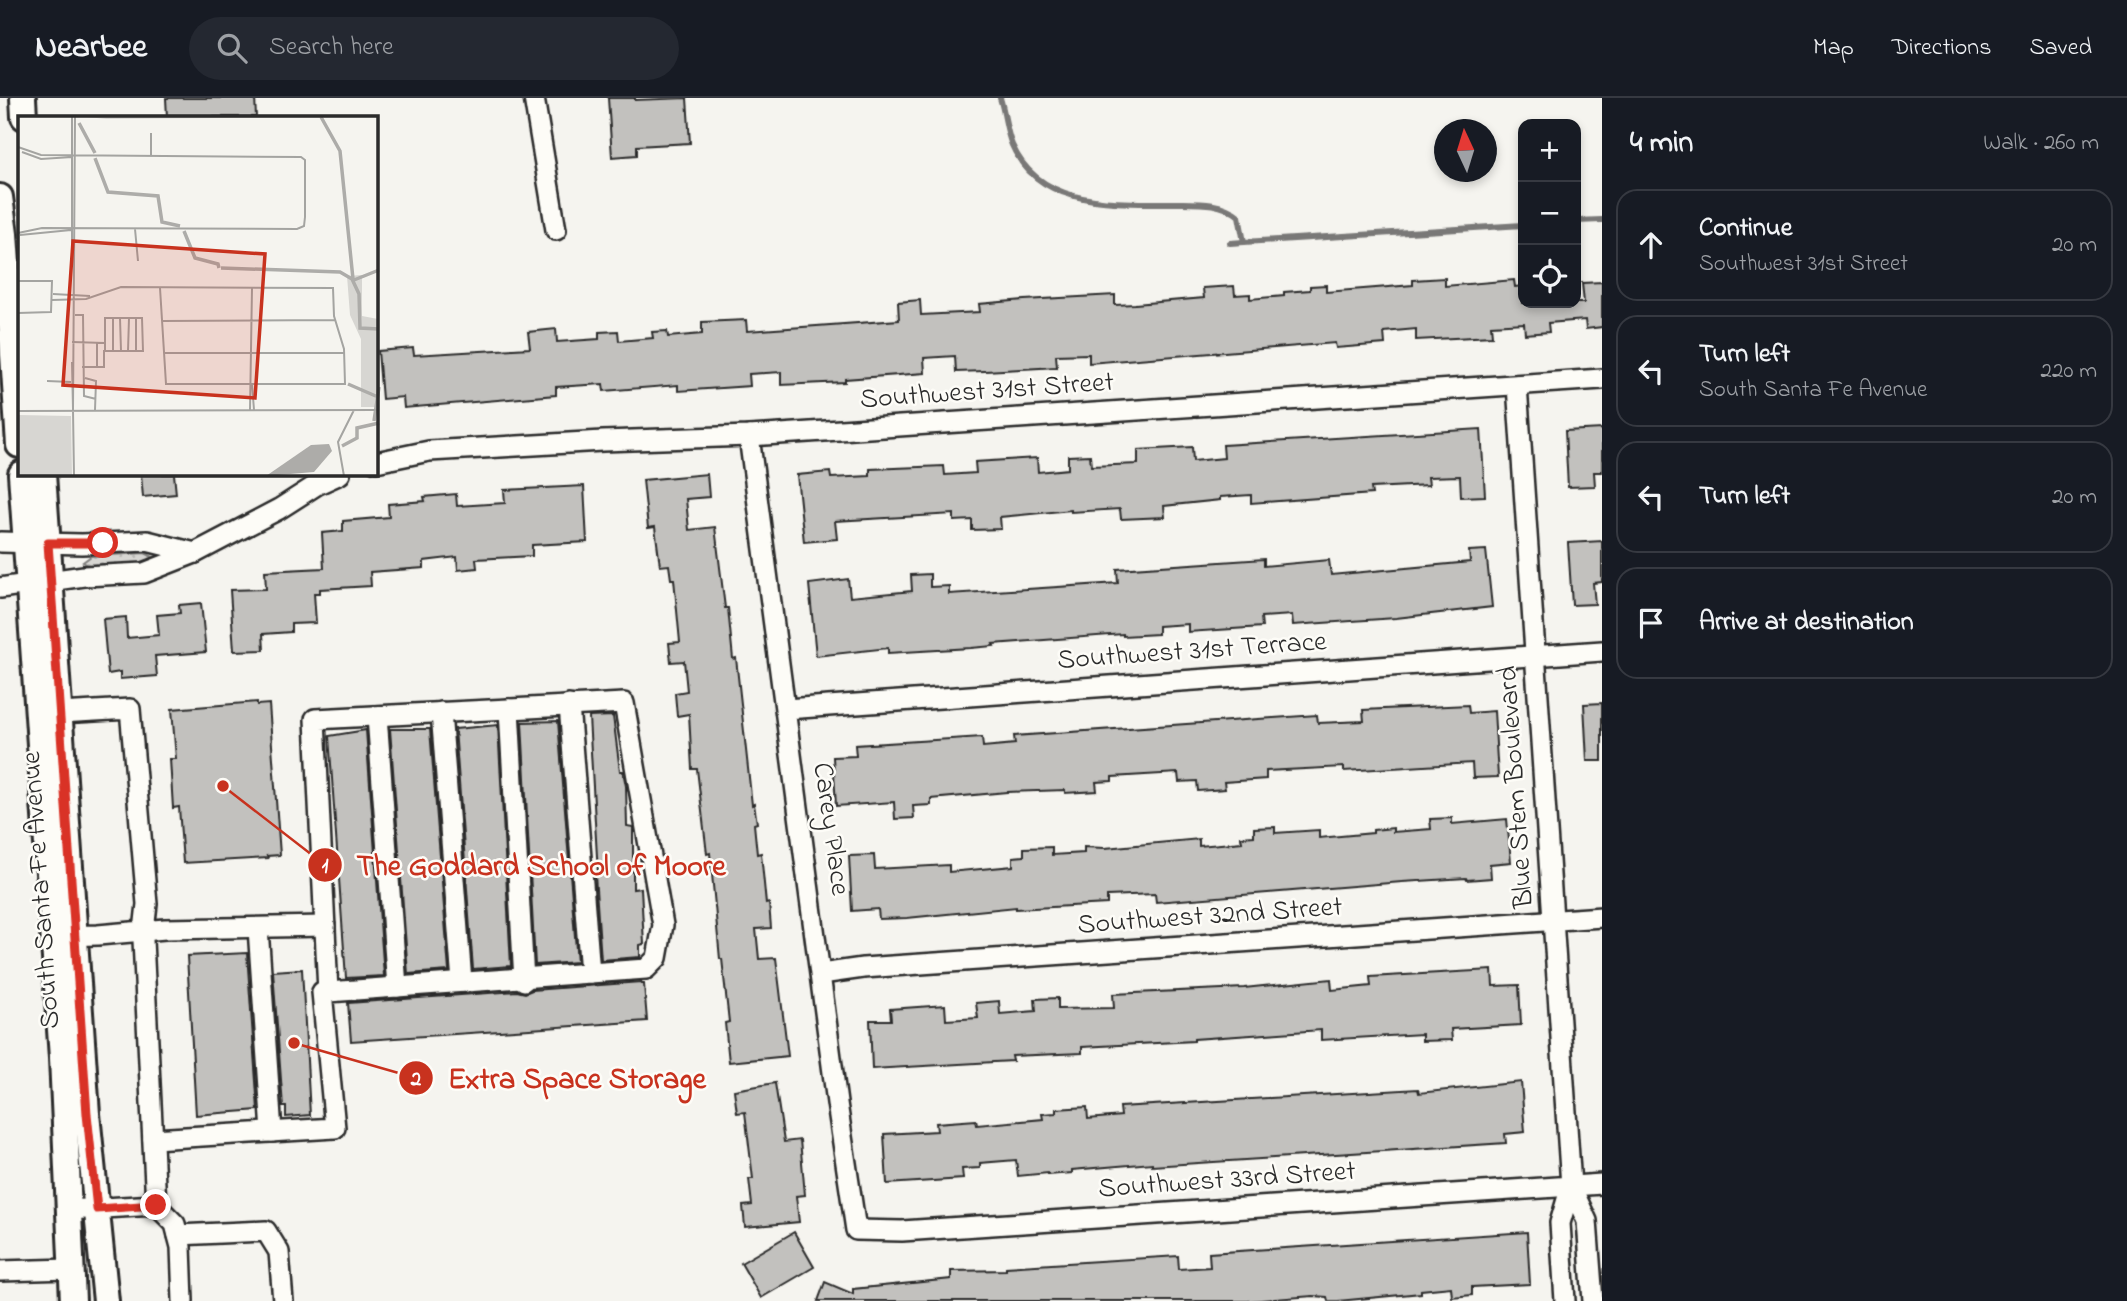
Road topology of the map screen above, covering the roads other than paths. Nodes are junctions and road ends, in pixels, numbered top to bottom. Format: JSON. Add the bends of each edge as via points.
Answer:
{"nodes":[{"id":1,"x":23,"y":98,"type":"edge"},
{"id":2,"x":534,"y":98,"type":"edge"},
{"id":3,"x":23,"y":116,"type":"edge"},
{"id":4,"x":0,"y":197,"type":"edge"},
{"id":5,"x":556,"y":230,"type":"dead end"},
{"id":6,"x":1602,"y":379,"type":"edge"},
{"id":7,"x":1517,"y":384,"type":"junction"},
{"id":8,"x":18,"y":430,"type":"edge"},
{"id":9,"x":749,"y":436,"type":"junction"},
{"id":10,"x":378,"y":462,"type":"edge"},
{"id":11,"x":21,"y":476,"type":"edge"},
{"id":12,"x":43,"y":476,"type":"edge"},
{"id":13,"x":336,"y":476,"type":"edge"},
{"id":14,"x":0,"y":542,"type":"edge"},
{"id":15,"x":37,"y":542,"type":"junction"},
{"id":16,"x":195,"y":553,"type":"junction"},
{"id":17,"x":40,"y":581,"type":"junction"},
{"id":18,"x":0,"y":588,"type":"edge"},
{"id":19,"x":1602,"y":651,"type":"edge"},
{"id":20,"x":1536,"y":655,"type":"junction"},
{"id":21,"x":569,"y":705,"type":"junction"},
{"id":22,"x":509,"y":709,"type":"junction"},
{"id":23,"x":786,"y":709,"type":"junction"},
{"id":24,"x":441,"y":712,"type":"junction"},
{"id":25,"x":60,"y":713,"type":"junction"},
{"id":26,"x":377,"y":716,"type":"junction"},
{"id":27,"x":1602,"y":916,"type":"edge"},
{"id":28,"x":1554,"y":920,"type":"junction"},
{"id":29,"x":325,"y":926,"type":"junction"},
{"id":30,"x":258,"y":928,"type":"junction"},
{"id":31,"x":144,"y":930,"type":"junction"},
{"id":32,"x":64,"y":935,"type":"junction"},
{"id":33,"x":590,"y":973,"type":"junction"},
{"id":34,"x":821,"y":974,"type":"junction"},
{"id":35,"x":524,"y":979,"type":"junction"},
{"id":36,"x":462,"y":982,"type":"junction"},
{"id":37,"x":397,"y":987,"type":"junction"},
{"id":38,"x":328,"y":992,"type":"junction"},
{"id":39,"x":272,"y":1132,"type":"junction"},
{"id":40,"x":153,"y":1139,"type":"junction"},
{"id":41,"x":1602,"y":1184,"type":"edge"},
{"id":42,"x":1571,"y":1186,"type":"junction"},
{"id":43,"x":156,"y":1205,"type":"junction"},
{"id":44,"x":97,"y":1209,"type":"junction"},
{"id":45,"x":68,"y":1210,"type":"junction"},
{"id":46,"x":856,"y":1230,"type":"joint"},
{"id":47,"x":178,"y":1235,"type":"junction"},
{"id":48,"x":71,"y":1269,"type":"junction"},
{"id":49,"x":0,"y":1271,"type":"edge"},
{"id":50,"x":73,"y":1301,"type":"edge"},
{"id":51,"x":106,"y":1301,"type":"edge"},
{"id":52,"x":183,"y":1301,"type":"edge"},
{"id":53,"x":283,"y":1301,"type":"edge"},
{"id":54,"x":1565,"y":1301,"type":"edge"},
{"id":55,"x":1593,"y":1301,"type":"edge"}],
"edges":[{"from":1,"to":3,"type":"main road"},
{"from":2,"to":5,"type":"street"},
{"from":4,"to":8,"type":"main road"},
{"from":6,"to":7,"type":"street","name":"Southwest 31st Street"},
{"from":7,"to":9,"type":"street","name":"Southwest 31st Street"},
{"from":7,"to":20,"type":"street","name":"Blue Stem Boulevard"},
{"from":9,"to":10,"type":"street","name":"Southwest 31st Street","via":[[454,450]]},
{"from":9,"to":23,"type":"street","name":"Carey Place"},
{"from":11,"to":15,"type":"main road","name":"South Santa Fe Avenue"},
{"from":12,"to":15,"type":"main road","name":"South Santa Fe Avenue"},
{"from":13,"to":16,"type":"street"},
{"from":14,"to":15,"type":"street"},
{"from":15,"to":16,"type":"street","via":[[147,541]]},
{"from":15,"to":17,"type":"main road","name":"South Santa Fe Avenue"},
{"from":16,"to":17,"type":"street","via":[[144,573]]},
{"from":17,"to":18,"type":"street"},
{"from":17,"to":25,"type":"main road","name":"South Santa Fe Avenue"},
{"from":17,"to":32,"type":"main road","name":"South Santa Fe Avenue"},
{"from":19,"to":20,"type":"street","name":"Southwest 31st Terrace"},
{"from":20,"to":23,"type":"street","name":"Southwest 31st Terrace"},
{"from":20,"to":28,"type":"street","name":"Blue Stem Boulevard"},
{"from":21,"to":22,"type":"street"},
{"from":21,"to":33,"type":"street"},
{"from":21,"to":33,"type":"street","via":[[624,703],[663,925],[657,958],[646,969]]},
{"from":22,"to":24,"type":"street"},
{"from":22,"to":35,"type":"street"},
{"from":23,"to":34,"type":"street","name":"Carey Place"},
{"from":24,"to":26,"type":"street"},
{"from":24,"to":36,"type":"street"},
{"from":25,"to":31,"type":"street","via":[[130,709],[146,904]]},
{"from":25,"to":32,"type":"main road","name":"South Santa Fe Avenue"},
{"from":26,"to":29,"type":"street","via":[[316,719]]},
{"from":26,"to":37,"type":"street"},
{"from":27,"to":28,"type":"street","name":"Southwest 32nd Street"},
{"from":28,"to":34,"type":"street","name":"Southwest 32nd Street"},
{"from":28,"to":42,"type":"street","name":"Blue Stem Boulevard"},
{"from":29,"to":30,"type":"street"},
{"from":29,"to":38,"type":"street"},
{"from":30,"to":31,"type":"street"},
{"from":30,"to":39,"type":"street"},
{"from":31,"to":32,"type":"street"},
{"from":31,"to":40,"type":"street"},
{"from":32,"to":44,"type":"main road","name":"South Santa Fe Avenue"},
{"from":32,"to":45,"type":"main road","name":"South Santa Fe Avenue"},
{"from":33,"to":35,"type":"street"},
{"from":34,"to":46,"type":"street","name":"Carey Place"},
{"from":35,"to":36,"type":"street"},
{"from":36,"to":37,"type":"street"},
{"from":37,"to":38,"type":"street"},
{"from":38,"to":39,"type":"street","via":[[322,992],[335,1128]]},
{"from":39,"to":40,"type":"street"},
{"from":40,"to":43,"type":"street"},
{"from":41,"to":42,"type":"street","name":"Southwest 33rd Street"},
{"from":42,"to":46,"type":"street","name":"Southwest 33rd Street","via":[[902,1231]]},
{"from":42,"to":54,"type":"street","name":"Blue Stem Boulevard","via":[[1560,1223]]},
{"from":42,"to":55,"type":"street","name":"Blue Stem Boulevard","via":[[1587,1221]]},
{"from":43,"to":44,"type":"street"},
{"from":43,"to":47,"type":"street","via":[[175,1224]]},
{"from":44,"to":45,"type":"street"},
{"from":44,"to":51,"type":"main road","name":"South Santa Fe Avenue"},
{"from":45,"to":48,"type":"main road","name":"South Santa Fe Avenue"},
{"from":47,"to":52,"type":"street"},
{"from":47,"to":53,"type":"street","via":[[267,1231],[279,1252]]},
{"from":48,"to":49,"type":"street"},
{"from":48,"to":50,"type":"main road","name":"South Santa Fe Avenue"}]}
